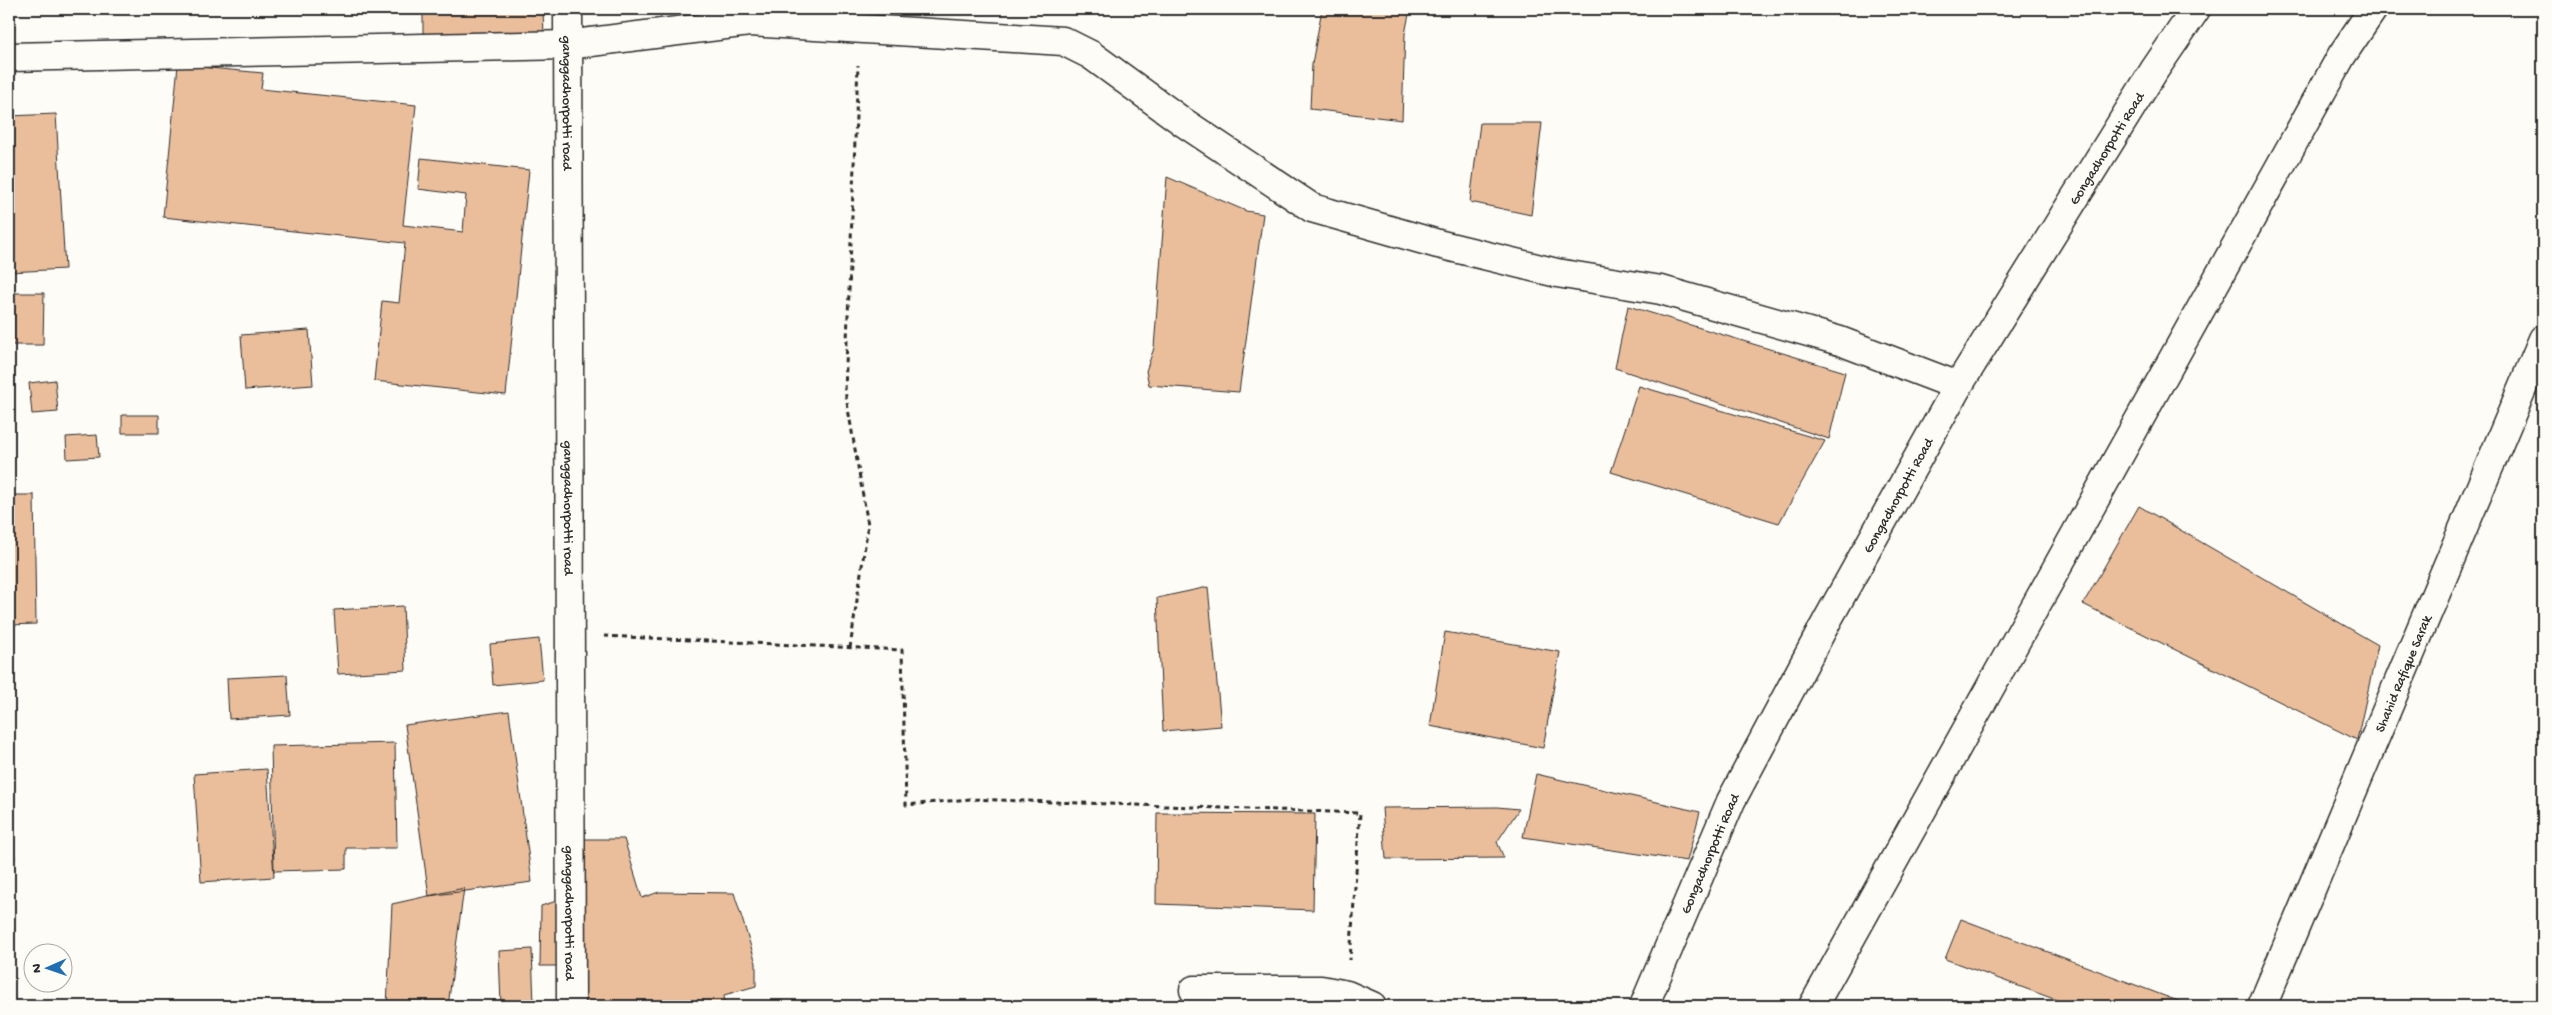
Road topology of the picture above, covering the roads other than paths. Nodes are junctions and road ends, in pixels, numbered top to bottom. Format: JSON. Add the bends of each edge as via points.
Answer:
{"nodes":[{"id":1,"x":568,"y":9,"type":"edge"},
{"id":2,"x":2196,"y":9,"type":"edge"},
{"id":3,"x":2373,"y":9,"type":"edge"},
{"id":4,"x":567,"y":45,"type":"junction"},
{"id":5,"x":9,"y":57,"type":"edge"},
{"id":6,"x":2543,"y":339,"type":"edge"},
{"id":7,"x":1958,"y":386,"type":"junction"},
{"id":8,"x":1194,"y":990,"type":"dead end"},
{"id":9,"x":571,"y":1006,"type":"edge"},
{"id":10,"x":1372,"y":1006,"type":"edge"},
{"id":11,"x":1644,"y":1006,"type":"edge"},
{"id":12,"x":1813,"y":1006,"type":"edge"},
{"id":13,"x":2268,"y":1006,"type":"edge"}],
"edges":[{"from":1,"to":4,"type":"street","name":"ganggadhorpotti road"},
{"from":2,"to":7,"type":"street","name":"Gongadhorpotti Road","via":[[2154,69]]},
{"from":3,"to":12,"type":"street","via":[[2342,55]]},
{"from":4,"to":5,"type":"street"},
{"from":4,"to":7,"type":"street","via":[[749,22],[1064,41],[1091,55],[1312,208],[1557,273],[1661,290],[1840,341]]},
{"from":4,"to":9,"type":"street","name":"ganggadhorpotti road"},
{"from":6,"to":13,"type":"street","name":"Shahid Rafique Sarak"},
{"from":7,"to":11,"type":"street","name":"Gongadhorpotti Road","via":[[1731,801]]},
{"from":8,"to":10,"type":"street","via":[[1321,990],[1347,995]]}]}
